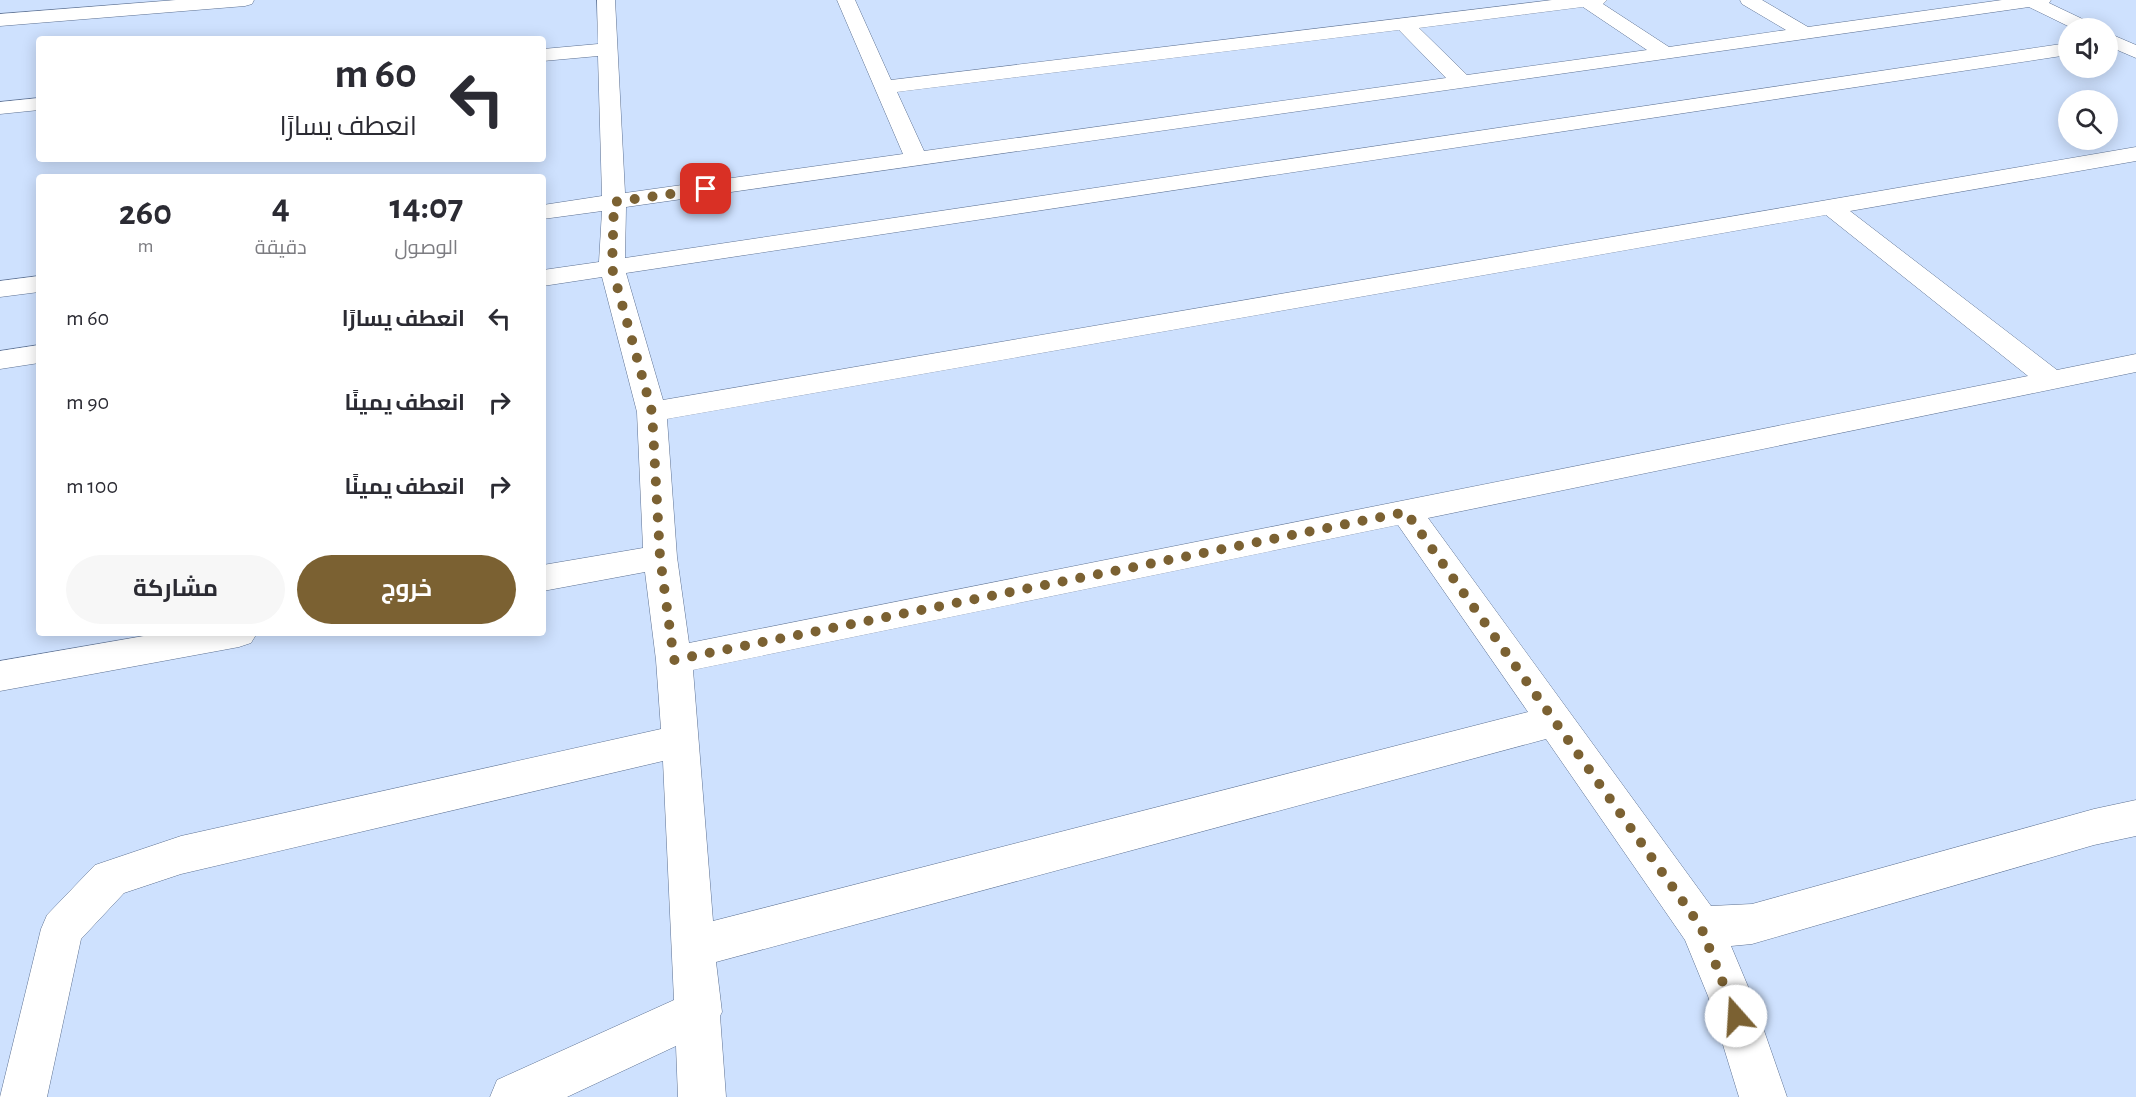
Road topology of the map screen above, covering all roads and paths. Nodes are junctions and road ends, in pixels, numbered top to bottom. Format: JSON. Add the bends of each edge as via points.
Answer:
{"nodes":[{"id":1,"x":245,"y":0,"type":"edge"},
{"id":2,"x":606,"y":0,"type":"edge"},
{"id":3,"x":846,"y":0,"type":"edge"},
{"id":4,"x":1589,"y":0,"type":"edge"},
{"id":5,"x":1749,"y":0,"type":"edge"},
{"id":6,"x":2037,"y":1,"type":"edge"},
{"id":7,"x":2068,"y":18,"type":"edge"},
{"id":8,"x":0,"y":20,"type":"edge"},
{"id":9,"x":1404,"y":24,"type":"junction"},
{"id":10,"x":1804,"y":33,"type":"junction"},
{"id":11,"x":2136,"y":40,"type":"edge"},
{"id":12,"x":2118,"y":41,"type":"edge"},
{"id":13,"x":2118,"y":45,"type":"edge"},
{"id":14,"x":608,"y":49,"type":"junction"},
{"id":15,"x":2058,"y":51,"type":"edge"},
{"id":16,"x":2136,"y":52,"type":"edge"},
{"id":17,"x":1665,"y":53,"type":"junction"},
{"id":18,"x":546,"y":55,"type":"edge"},
{"id":19,"x":1462,"y":82,"type":"junction"},
{"id":20,"x":885,"y":87,"type":"junction"},
{"id":21,"x":36,"y":104,"type":"edge"},
{"id":22,"x":0,"y":108,"type":"edge"},
{"id":23,"x":2136,"y":153,"type":"edge"},
{"id":24,"x":916,"y":159,"type":"junction"},
{"id":25,"x":614,"y":202,"type":"junction"},
{"id":26,"x":1830,"y":207,"type":"junction"},
{"id":27,"x":546,"y":212,"type":"edge"},
{"id":28,"x":612,"y":268,"type":"junction"},
{"id":29,"x":546,"y":279,"type":"edge"},
{"id":30,"x":36,"y":284,"type":"edge"},
{"id":31,"x":0,"y":289,"type":"edge"},
{"id":32,"x":36,"y":354,"type":"edge"},
{"id":33,"x":0,"y":360,"type":"edge"},
{"id":34,"x":2136,"y":363,"type":"edge"},
{"id":35,"x":2052,"y":380,"type":"junction"},
{"id":36,"x":652,"y":412,"type":"junction"},
{"id":37,"x":1406,"y":512,"type":"junction"},
{"id":38,"x":660,"y":557,"type":"junction"},
{"id":39,"x":546,"y":577,"type":"edge"},
{"id":40,"x":222,"y":636,"type":"edge"},
{"id":41,"x":674,"y":660,"type":"junction"},
{"id":42,"x":0,"y":676,"type":"edge"},
{"id":43,"x":1555,"y":721,"type":"junction"},
{"id":44,"x":681,"y":741,"type":"junction"},
{"id":45,"x":2136,"y":818,"type":"edge"},
{"id":46,"x":1701,"y":927,"type":"junction"},
{"id":47,"x":695,"y":947,"type":"junction"},
{"id":48,"x":699,"y":1012,"type":"junction"},
{"id":49,"x":23,"y":1097,"type":"edge"},
{"id":50,"x":514,"y":1097,"type":"edge"},
{"id":51,"x":702,"y":1097,"type":"edge"},
{"id":52,"x":1762,"y":1097,"type":"edge"}],
"edges":[{"from":1,"to":8,"type":"street"},
{"from":2,"to":14,"type":"street"},
{"from":3,"to":20,"type":"street"},
{"from":4,"to":9,"type":"street"},
{"from":4,"to":17,"type":"street"},
{"from":5,"to":10,"type":"street"},
{"from":6,"to":7,"type":"street"},
{"from":6,"to":10,"type":"street"},
{"from":9,"to":19,"type":"street"},
{"from":9,"to":20,"type":"street"},
{"from":10,"to":17,"type":"street"},
{"from":11,"to":12,"type":"street"},
{"from":13,"to":16,"type":"street"},
{"from":14,"to":18,"type":"street"},
{"from":14,"to":25,"type":"street"},
{"from":15,"to":28,"type":"street"},
{"from":17,"to":19,"type":"street"},
{"from":19,"to":24,"type":"street"},
{"from":20,"to":24,"type":"street"},
{"from":21,"to":22,"type":"street"},
{"from":23,"to":26,"type":"street"},
{"from":24,"to":25,"type":"street"},
{"from":25,"to":27,"type":"street"},
{"from":25,"to":28,"type":"street"},
{"from":26,"to":35,"type":"street"},
{"from":26,"to":36,"type":"street"},
{"from":28,"to":29,"type":"street"},
{"from":28,"to":36,"type":"street"},
{"from":30,"to":31,"type":"street"},
{"from":32,"to":33,"type":"street"},
{"from":34,"to":35,"type":"street"},
{"from":35,"to":37,"type":"street"},
{"from":36,"to":38,"type":"street"},
{"from":37,"to":41,"type":"street"},
{"from":37,"to":43,"type":"street"},
{"from":38,"to":39,"type":"street"},
{"from":38,"to":41,"type":"street"},
{"from":40,"to":42,"type":"street"},
{"from":41,"to":44,"type":"street"},
{"from":43,"to":46,"type":"street"},
{"from":43,"to":47,"type":"street"},
{"from":44,"to":47,"type":"street"},
{"from":44,"to":49,"type":"street","via":[[181,855],[110,879],[62,929]]},
{"from":45,"to":46,"type":"street","via":[[1752,924]]},
{"from":46,"to":52,"type":"street","via":[[1730,996]]},
{"from":47,"to":48,"type":"street"},
{"from":48,"to":50,"type":"street"},
{"from":48,"to":51,"type":"street"}]}
